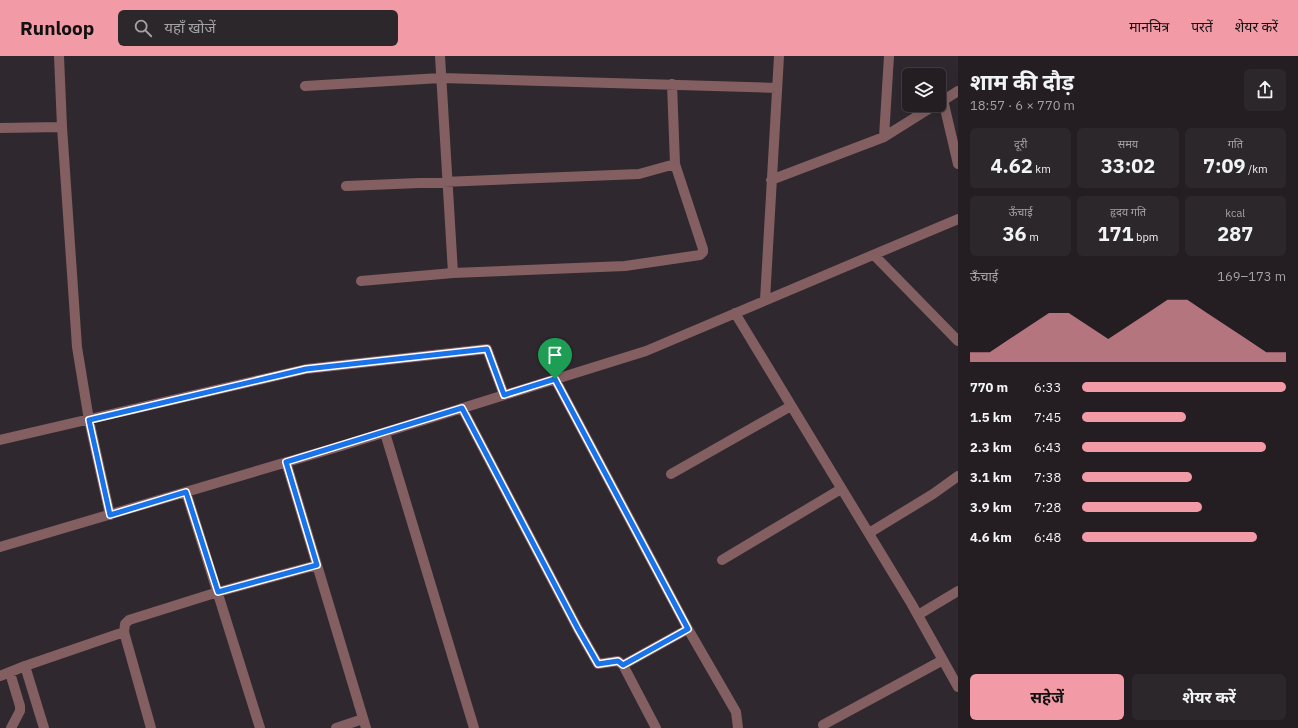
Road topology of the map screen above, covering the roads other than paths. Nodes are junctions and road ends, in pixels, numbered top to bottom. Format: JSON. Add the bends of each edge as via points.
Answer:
{"nodes":[{"id":1,"x":59,"y":56,"type":"edge"},
{"id":2,"x":440,"y":56,"type":"edge"},
{"id":3,"x":779,"y":56,"type":"edge"},
{"id":4,"x":888,"y":56,"type":"edge"},
{"id":5,"x":441,"y":78,"type":"junction"},
{"id":6,"x":672,"y":84,"type":"junction"},
{"id":7,"x":305,"y":86,"type":"dead end"},
{"id":8,"x":777,"y":88,"type":"junction"},
{"id":9,"x":958,"y":91,"type":"edge"},
{"id":10,"x":946,"y":98,"type":"edge"},
{"id":11,"x":923,"y":112,"type":"edge"},
{"id":12,"x":942,"y":112,"type":"edge"},
{"id":13,"x":62,"y":127,"type":"junction"},
{"id":14,"x":0,"y":128,"type":"edge"},
{"id":15,"x":884,"y":137,"type":"junction"},
{"id":16,"x":675,"y":164,"type":"junction"},
{"id":17,"x":958,"y":164,"type":"edge"},
{"id":18,"x":771,"y":180,"type":"junction"},
{"id":19,"x":447,"y":181,"type":"junction"},
{"id":20,"x":346,"y":186,"type":"dead end"},
{"id":21,"x":958,"y":219,"type":"edge"},
{"id":22,"x":874,"y":254,"type":"junction"},
{"id":23,"x":453,"y":272,"type":"junction"},
{"id":24,"x":361,"y":281,"type":"dead end"},
{"id":25,"x":765,"y":300,"type":"junction"},
{"id":26,"x":735,"y":313,"type":"junction"},
{"id":27,"x":958,"y":341,"type":"edge"},
{"id":28,"x":555,"y":379,"type":"junction"},
{"id":29,"x":504,"y":395,"type":"junction"},
{"id":30,"x":791,"y":406,"type":"junction"},
{"id":31,"x":462,"y":408,"type":"junction"},
{"id":32,"x":89,"y":420,"type":"junction"},
{"id":33,"x":385,"y":433,"type":"junction"},
{"id":34,"x":0,"y":440,"type":"edge"},
{"id":35,"x":286,"y":462,"type":"junction"},
{"id":36,"x":671,"y":474,"type":"dead end"},
{"id":37,"x":958,"y":476,"type":"edge"},
{"id":38,"x":841,"y":489,"type":"junction"},
{"id":39,"x":186,"y":492,"type":"junction"},
{"id":40,"x":110,"y":515,"type":"junction"},
{"id":41,"x":868,"y":533,"type":"junction"},
{"id":42,"x":0,"y":548,"type":"edge"},
{"id":43,"x":722,"y":560,"type":"dead end"},
{"id":44,"x":317,"y":565,"type":"junction"},
{"id":45,"x":958,"y":591,"type":"edge"},
{"id":46,"x":218,"y":592,"type":"junction"},
{"id":47,"x":918,"y":615,"type":"junction"},
{"id":48,"x":688,"y":629,"type":"junction"},
{"id":49,"x":124,"y":632,"type":"junction"},
{"id":50,"x":943,"y":660,"type":"junction"},
{"id":51,"x":623,"y":665,"type":"junction"},
{"id":52,"x":25,"y":666,"type":"junction"},
{"id":53,"x":5,"y":674,"type":"edge"},
{"id":54,"x":958,"y":687,"type":"edge"},
{"id":55,"x":364,"y":724,"type":"edge"},
{"id":56,"x":823,"y":725,"type":"dead end"},
{"id":57,"x":12,"y":728,"type":"edge"},
{"id":58,"x":44,"y":728,"type":"edge"},
{"id":59,"x":151,"y":728,"type":"edge"},
{"id":60,"x":260,"y":728,"type":"edge"},
{"id":61,"x":336,"y":728,"type":"edge"},
{"id":62,"x":474,"y":728,"type":"edge"},
{"id":63,"x":656,"y":728,"type":"edge"},
{"id":64,"x":738,"y":728,"type":"edge"}],
"edges":[{"from":1,"to":13,"type":"street"},
{"from":2,"to":5,"type":"street"},
{"from":3,"to":8,"type":"street"},
{"from":4,"to":15,"type":"street"},
{"from":5,"to":6,"type":"street"},
{"from":5,"to":7,"type":"street"},
{"from":5,"to":19,"type":"street"},
{"from":6,"to":8,"type":"street"},
{"from":6,"to":16,"type":"street"},
{"from":8,"to":18,"type":"street"},
{"from":9,"to":10,"type":"street"},
{"from":11,"to":15,"type":"street"},
{"from":12,"to":17,"type":"street"},
{"from":13,"to":14,"type":"street"},
{"from":13,"to":32,"type":"street","via":[[77,347]]},
{"from":15,"to":18,"type":"street"},
{"from":16,"to":19,"type":"street","via":[[639,174]]},
{"from":16,"to":23,"type":"street","via":[[702,246],[703,252],[700,255],[625,266]]},
{"from":18,"to":25,"type":"street"},
{"from":19,"to":20,"type":"street"},
{"from":19,"to":23,"type":"street"},
{"from":21,"to":22,"type":"street"},
{"from":22,"to":25,"type":"street"},
{"from":22,"to":27,"type":"street"},
{"from":23,"to":24,"type":"street"},
{"from":25,"to":26,"type":"street"},
{"from":26,"to":28,"type":"street","via":[[646,351]]},
{"from":26,"to":30,"type":"street"},
{"from":28,"to":29,"type":"street"},
{"from":28,"to":48,"type":"street"},
{"from":29,"to":31,"type":"street"},
{"from":29,"to":32,"type":"street","via":[[487,349],[306,369]]},
{"from":30,"to":36,"type":"street"},
{"from":30,"to":38,"type":"street"},
{"from":31,"to":33,"type":"street"},
{"from":31,"to":51,"type":"street","via":[[598,664],[618,661]]},
{"from":32,"to":34,"type":"street"},
{"from":32,"to":40,"type":"street"},
{"from":33,"to":35,"type":"street"},
{"from":33,"to":62,"type":"street"},
{"from":35,"to":39,"type":"street"},
{"from":35,"to":44,"type":"street"},
{"from":37,"to":41,"type":"street"},
{"from":38,"to":41,"type":"street"},
{"from":38,"to":43,"type":"street"},
{"from":39,"to":40,"type":"street"},
{"from":39,"to":46,"type":"street"},
{"from":40,"to":42,"type":"street"},
{"from":41,"to":47,"type":"street"},
{"from":44,"to":46,"type":"street"},
{"from":44,"to":55,"type":"street"},
{"from":45,"to":47,"type":"street"},
{"from":46,"to":49,"type":"street","via":[[129,620],[125,624]]},
{"from":46,"to":60,"type":"street"},
{"from":47,"to":50,"type":"street"},
{"from":48,"to":51,"type":"street"},
{"from":48,"to":64,"type":"street","via":[[736,712]]},
{"from":49,"to":52,"type":"street"},
{"from":49,"to":59,"type":"street"},
{"from":50,"to":54,"type":"street"},
{"from":50,"to":56,"type":"street"},
{"from":51,"to":63,"type":"street"},
{"from":52,"to":53,"type":"street"},
{"from":52,"to":58,"type":"street"},
{"from":53,"to":57,"type":"street","via":[[20,706]]},
{"from":55,"to":61,"type":"street"}]}
